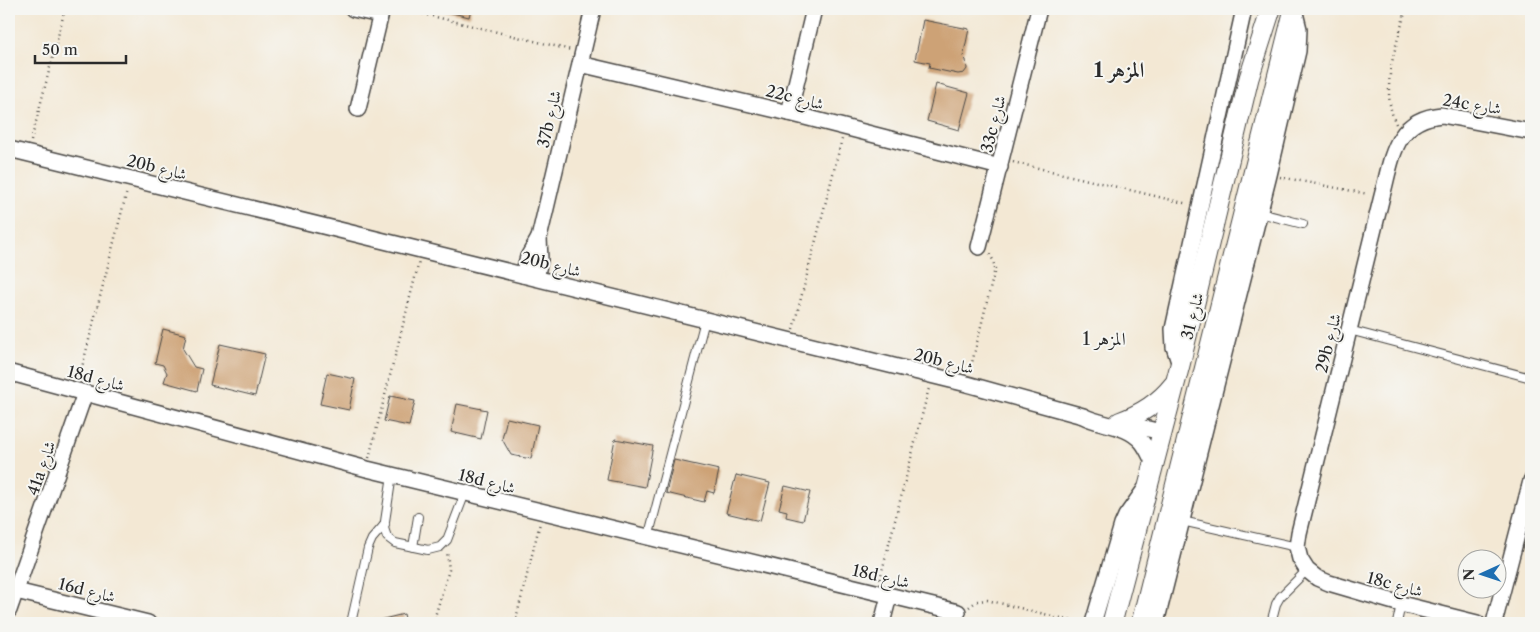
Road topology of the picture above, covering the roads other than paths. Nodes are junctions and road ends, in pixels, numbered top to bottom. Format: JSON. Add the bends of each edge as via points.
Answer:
{"nodes":[{"id":1,"x":353,"y":9,"type":"edge"},
{"id":2,"x":593,"y":9,"type":"edge"},
{"id":3,"x":814,"y":9,"type":"edge"},
{"id":4,"x":1039,"y":9,"type":"edge"},
{"id":5,"x":1244,"y":9,"type":"edge"},
{"id":6,"x":1271,"y":9,"type":"edge"},
{"id":7,"x":1294,"y":9,"type":"edge"},
{"id":8,"x":381,"y":12,"type":"edge"},
{"id":9,"x":581,"y":59,"type":"junction"},
{"id":10,"x":358,"y":108,"type":"dead end"},
{"id":11,"x":789,"y":113,"type":"junction"},
{"id":12,"x":1405,"y":131,"type":"joint"},
{"id":13,"x":1531,"y":132,"type":"edge"},
{"id":14,"x":9,"y":149,"type":"edge"},
{"id":15,"x":1001,"y":163,"type":"junction"},
{"id":16,"x":1260,"y":213,"type":"junction"},
{"id":17,"x":1303,"y":224,"type":"dead end"},
{"id":18,"x":979,"y":247,"type":"road end"},
{"id":19,"x":530,"y":277,"type":"junction"},
{"id":20,"x":705,"y":320,"type":"junction"},
{"id":21,"x":1349,"y":330,"type":"junction"},
{"id":22,"x":10,"y":373,"type":"dead end"},
{"id":23,"x":1178,"y":374,"type":"junction"},
{"id":24,"x":1531,"y":378,"type":"edge"},
{"id":25,"x":81,"y":392,"type":"junction"},
{"id":26,"x":1083,"y":416,"type":"junction"},
{"id":27,"x":1119,"y":422,"type":"junction"},
{"id":28,"x":1162,"y":432,"type":"junction"},
{"id":29,"x":1154,"y":463,"type":"junction"},
{"id":30,"x":392,"y":475,"type":"junction"},
{"id":31,"x":1531,"y":481,"type":"edge"},
{"id":32,"x":1149,"y":483,"type":"junction"},
{"id":33,"x":465,"y":493,"type":"junction"},
{"id":34,"x":418,"y":517,"type":"dead end"},
{"id":35,"x":1182,"y":521,"type":"junction"},
{"id":36,"x":385,"y":524,"type":"junction"},
{"id":37,"x":648,"y":538,"type":"junction"},
{"id":38,"x":413,"y":547,"type":"junction"},
{"id":39,"x":1297,"y":547,"type":"junction"},
{"id":40,"x":1307,"y":570,"type":"junction"},
{"id":41,"x":1153,"y":580,"type":"junction"},
{"id":42,"x":16,"y":591,"type":"junction"},
{"id":43,"x":883,"y":594,"type":"junction"},
{"id":44,"x":1401,"y":604,"type":"junction"},
{"id":45,"x":9,"y":610,"type":"edge"},
{"id":46,"x":958,"y":612,"type":"road end"},
{"id":47,"x":148,"y":623,"type":"edge"},
{"id":48,"x":351,"y":623,"type":"edge"},
{"id":49,"x":882,"y":623,"type":"edge"},
{"id":50,"x":1093,"y":623,"type":"edge"},
{"id":51,"x":1112,"y":623,"type":"edge"},
{"id":52,"x":1142,"y":623,"type":"edge"},
{"id":53,"x":1156,"y":623,"type":"edge"},
{"id":54,"x":1271,"y":623,"type":"edge"},
{"id":55,"x":1396,"y":623,"type":"edge"},
{"id":56,"x":1477,"y":623,"type":"edge"},
{"id":57,"x":1494,"y":623,"type":"edge"}],
"edges":[{"from":1,"to":8,"type":"street"},
{"from":2,"to":9,"type":"street","name":"37b شارع"},
{"from":3,"to":11,"type":"street"},
{"from":4,"to":15,"type":"street","name":"33c شارع"},
{"from":5,"to":23,"type":"street","via":[[1173,329]]},
{"from":6,"to":23,"type":"street","name":"شارع 31","via":[[1249,78]]},
{"from":7,"to":16,"type":"street","via":[[1300,40]]},
{"from":7,"to":41,"type":"street","name":"شارع 31"},
{"from":8,"to":10,"type":"street"},
{"from":9,"to":11,"type":"street","name":"22c شارع"},
{"from":9,"to":19,"type":"street","name":"37b شارع","via":[[539,238],[528,257]]},
{"from":11,"to":15,"type":"street","name":"22c شارع","via":[[845,129]]},
{"from":12,"to":13,"type":"street","name":"24c شارع","via":[[1419,120],[1442,115]]},
{"from":12,"to":21,"type":"street","name":"29b شارع","via":[[1392,158]]},
{"from":14,"to":19,"type":"street","name":"20b شارع"},
{"from":15,"to":18,"type":"street","name":"33c شارع"},
{"from":16,"to":17,"type":"lane"},
{"from":16,"to":35,"type":"street"},
{"from":19,"to":20,"type":"street","name":"20b شارع"},
{"from":20,"to":26,"type":"street","name":"20b شارع"},
{"from":20,"to":37,"type":"lane"},
{"from":21,"to":24,"type":"lane"},
{"from":21,"to":39,"type":"street","name":"29b شارع"},
{"from":22,"to":25,"type":"street","name":"18d شارع"},
{"from":23,"to":27,"type":"street","via":[[1168,391],[1151,407]]},
{"from":23,"to":28,"type":"street","name":"شارع 31"},
{"from":25,"to":30,"type":"street","name":"18d شارع"},
{"from":25,"to":42,"type":"street","name":"41a شارع"},
{"from":26,"to":27,"type":"street","name":"20b شارع"},
{"from":26,"to":29,"type":"street","name":"20b شارع","via":[[1134,435]]},
{"from":27,"to":28,"type":"street","name":"20b شارع"},
{"from":28,"to":29,"type":"street","name":"شارع 31"},
{"from":28,"to":41,"type":"street","via":[[1171,447],[1172,462],[1150,553]]},
{"from":29,"to":32,"type":"street","name":"شارع 31"},
{"from":30,"to":33,"type":"street","name":"18d شارع"},
{"from":30,"to":36,"type":"lane"},
{"from":31,"to":57,"type":"street"},
{"from":32,"to":50,"type":"street","via":[[1122,525]]},
{"from":32,"to":51,"type":"street","name":"شارع 31"},
{"from":33,"to":37,"type":"street","name":"18d شارع"},
{"from":33,"to":38,"type":"lane","via":[[444,544],[432,550]]},
{"from":34,"to":38,"type":"lane"},
{"from":35,"to":39,"type":"lane"},
{"from":35,"to":53,"type":"street"},
{"from":36,"to":38,"type":"lane","via":[[385,533],[390,540]]},
{"from":36,"to":48,"type":"lane","via":[[368,548]]},
{"from":37,"to":43,"type":"street","name":"18d شارع"},
{"from":39,"to":40,"type":"street"},
{"from":40,"to":44,"type":"street","name":"18c شارع","via":[[1329,584]]},
{"from":40,"to":54,"type":"lane","via":[[1280,598]]},
{"from":41,"to":52,"type":"street","name":"شارع 31"},
{"from":42,"to":45,"type":"street","name":"41a شارع"},
{"from":42,"to":47,"type":"street","name":"16d شارع"},
{"from":43,"to":46,"type":"street","name":"18d شارع"},
{"from":43,"to":49,"type":"street"},
{"from":44,"to":55,"type":"lane"},
{"from":44,"to":56,"type":"street","name":"18c شارع"}]}
